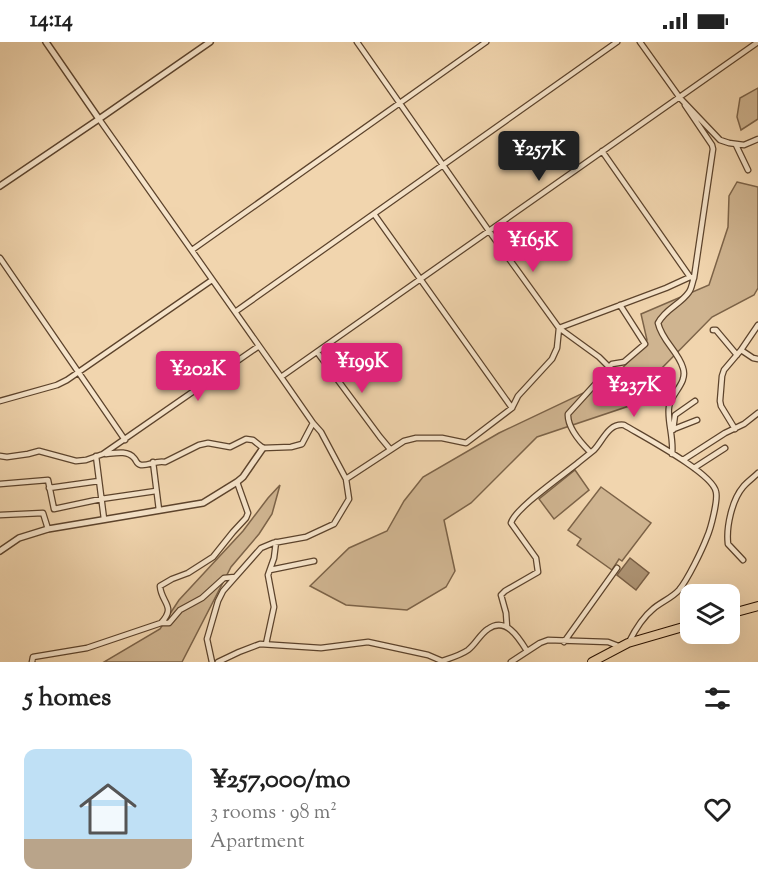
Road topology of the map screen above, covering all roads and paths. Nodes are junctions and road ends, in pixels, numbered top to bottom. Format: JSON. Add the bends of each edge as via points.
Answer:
{"nodes":[{"id":1,"x":46,"y":42,"type":"edge"},
{"id":2,"x":210,"y":42,"type":"edge"},
{"id":3,"x":357,"y":42,"type":"edge"},
{"id":4,"x":486,"y":42,"type":"edge"},
{"id":5,"x":617,"y":42,"type":"edge"},
{"id":6,"x":640,"y":42,"type":"edge"},
{"id":7,"x":758,"y":42,"type":"edge"},
{"id":8,"x":680,"y":98,"type":"junction"},
{"id":9,"x":400,"y":103,"type":"junction"},
{"id":10,"x":685,"y":105,"type":"junction"},
{"id":11,"x":99,"y":119,"type":"junction"},
{"id":12,"x":758,"y":139,"type":"edge"},
{"id":13,"x":736,"y":145,"type":"junction"},
{"id":14,"x":602,"y":151,"type":"junction"},
{"id":15,"x":443,"y":165,"type":"junction"},
{"id":16,"x":748,"y":170,"type":"dead end"},
{"id":17,"x":0,"y":186,"type":"edge"},
{"id":18,"x":374,"y":214,"type":"junction"},
{"id":19,"x":489,"y":231,"type":"junction"},
{"id":20,"x":192,"y":250,"type":"junction"},
{"id":21,"x":0,"y":258,"type":"edge"},
{"id":22,"x":692,"y":277,"type":"junction"},
{"id":23,"x":212,"y":280,"type":"junction"},
{"id":24,"x":420,"y":280,"type":"junction"},
{"id":25,"x":620,"y":305,"type":"junction"},
{"id":26,"x":235,"y":312,"type":"junction"},
{"id":27,"x":559,"y":328,"type":"junction"},
{"id":28,"x":757,"y":328,"type":"edge"},
{"id":29,"x":712,"y":330,"type":"dead end"},
{"id":30,"x":259,"y":346,"type":"junction"},
{"id":31,"x":317,"y":352,"type":"junction"},
{"id":32,"x":739,"y":353,"type":"junction"},
{"id":33,"x":758,"y":359,"type":"edge"},
{"id":34,"x":609,"y":367,"type":"junction"},
{"id":35,"x":78,"y":372,"type":"junction"},
{"id":36,"x":281,"y":376,"type":"junction"},
{"id":37,"x":0,"y":401,"type":"edge"},
{"id":38,"x":695,"y":401,"type":"dead end"},
{"id":39,"x":512,"y":408,"type":"junction"},
{"id":40,"x":757,"y":416,"type":"edge"},
{"id":41,"x":697,"y":420,"type":"dead end"},
{"id":42,"x":313,"y":423,"type":"junction"},
{"id":43,"x":735,"y":429,"type":"junction"},
{"id":44,"x":673,"y":430,"type":"junction"},
{"id":45,"x":125,"y":440,"type":"junction"},
{"id":46,"x":263,"y":448,"type":"junction"},
{"id":47,"x":725,"y":448,"type":"dead end"},
{"id":48,"x":390,"y":449,"type":"junction"},
{"id":49,"x":590,"y":452,"type":"junction"},
{"id":50,"x":103,"y":454,"type":"junction"},
{"id":51,"x":672,"y":454,"type":"junction"},
{"id":52,"x":0,"y":456,"type":"edge"},
{"id":53,"x":96,"y":456,"type":"junction"},
{"id":54,"x":683,"y":460,"type":"junction"},
{"id":55,"x":153,"y":462,"type":"junction"},
{"id":56,"x":694,"y":468,"type":"junction"},
{"id":57,"x":758,"y":473,"type":"edge"},
{"id":58,"x":346,"y":479,"type":"junction"},
{"id":59,"x":99,"y":481,"type":"junction"},
{"id":60,"x":237,"y":482,"type":"junction"},
{"id":61,"x":0,"y":484,"type":"edge"},
{"id":62,"x":50,"y":488,"type":"junction"},
{"id":63,"x":156,"y":491,"type":"junction"},
{"id":64,"x":101,"y":500,"type":"junction"},
{"id":65,"x":159,"y":510,"type":"junction"},
{"id":66,"x":0,"y":515,"type":"edge"},
{"id":67,"x":104,"y":519,"type":"junction"},
{"id":68,"x":48,"y":529,"type":"junction"},
{"id":69,"x":276,"y":542,"type":"junction"},
{"id":70,"x":0,"y":551,"type":"edge"},
{"id":71,"x":743,"y":560,"type":"dead end"},
{"id":72,"x":314,"y":561,"type":"dead end"},
{"id":73,"x":616,"y":568,"type":"dead end"},
{"id":74,"x":270,"y":570,"type":"junction"},
{"id":75,"x":235,"y":577,"type":"junction"},
{"id":76,"x":758,"y":606,"type":"edge"},
{"id":77,"x":740,"y":611,"type":"edge"},
{"id":78,"x":161,"y":623,"type":"junction"},
{"id":79,"x":507,"y":627,"type":"junction"},
{"id":80,"x":680,"y":629,"type":"edge"},
{"id":81,"x":564,"y":642,"type":"junction"},
{"id":82,"x":266,"y":644,"type":"junction"},
{"id":83,"x":624,"y":645,"type":"junction"},
{"id":84,"x":527,"y":651,"type":"junction"},
{"id":85,"x":32,"y":662,"type":"edge"},
{"id":86,"x":212,"y":662,"type":"edge"},
{"id":87,"x":218,"y":662,"type":"edge"},
{"id":88,"x":510,"y":662,"type":"edge"},
{"id":89,"x":592,"y":662,"type":"edge"}],
"edges":[{"from":1,"to":11,"type":"street"},
{"from":2,"to":11,"type":"street"},
{"from":3,"to":9,"type":"street"},
{"from":4,"to":9,"type":"street"},
{"from":5,"to":15,"type":"street"},
{"from":6,"to":8,"type":"street"},
{"from":7,"to":8,"type":"street"},
{"from":8,"to":10,"type":"street"},
{"from":8,"to":14,"type":"street"},
{"from":9,"to":15,"type":"street"},
{"from":9,"to":20,"type":"street"},
{"from":10,"to":13,"type":"street","via":[[720,140]]},
{"from":10,"to":22,"type":"street","via":[[712,145]]},
{"from":11,"to":17,"type":"street"},
{"from":11,"to":20,"type":"street"},
{"from":12,"to":13,"type":"street","via":[[744,146]]},
{"from":13,"to":16,"type":"street"},
{"from":14,"to":19,"type":"street"},
{"from":14,"to":22,"type":"street"},
{"from":15,"to":18,"type":"street"},
{"from":15,"to":19,"type":"street"},
{"from":18,"to":24,"type":"street"},
{"from":18,"to":26,"type":"street"},
{"from":19,"to":24,"type":"street"},
{"from":19,"to":27,"type":"street"},
{"from":20,"to":23,"type":"street"},
{"from":21,"to":35,"type":"street"},
{"from":22,"to":25,"type":"street"},
{"from":22,"to":44,"type":"street","via":[[690,290],[658,323],[685,372],[669,407]]},
{"from":23,"to":26,"type":"street"},
{"from":23,"to":35,"type":"street"},
{"from":24,"to":31,"type":"street"},
{"from":24,"to":39,"type":"street"},
{"from":25,"to":27,"type":"street"},
{"from":25,"to":34,"type":"street","via":[[645,344],[624,362]]},
{"from":26,"to":30,"type":"street"},
{"from":27,"to":34,"type":"street"},
{"from":27,"to":39,"type":"street","via":[[552,359]]},
{"from":28,"to":32,"type":"street"},
{"from":29,"to":32,"type":"street"},
{"from":30,"to":36,"type":"street"},
{"from":30,"to":45,"type":"street"},
{"from":31,"to":36,"type":"street"},
{"from":31,"to":48,"type":"street"},
{"from":32,"to":33,"type":"street"},
{"from":32,"to":43,"type":"street","via":[[724,370],[720,401]]},
{"from":34,"to":49,"type":"street","via":[[568,414],[568,421]]},
{"from":35,"to":37,"type":"street","via":[[57,385]]},
{"from":35,"to":45,"type":"street"},
{"from":36,"to":42,"type":"street"},
{"from":38,"to":44,"type":"street","via":[[675,415]]},
{"from":39,"to":48,"type":"street","via":[[466,443],[416,438]]},
{"from":40,"to":43,"type":"street"},
{"from":41,"to":44,"type":"street"},
{"from":42,"to":46,"type":"street","via":[[302,444]]},
{"from":42,"to":58,"type":"street"},
{"from":43,"to":54,"type":"street"},
{"from":44,"to":51,"type":"street"},
{"from":45,"to":50,"type":"street"},
{"from":46,"to":55,"type":"street","via":[[253,440],[230,447],[208,443],[165,462]]},
{"from":46,"to":60,"type":"street"},
{"from":47,"to":56,"type":"street"},
{"from":48,"to":58,"type":"street"},
{"from":49,"to":51,"type":"street","via":[[619,424]]},
{"from":49,"to":79,"type":"street","via":[[512,519],[514,529],[536,558],[538,572],[501,595]]},
{"from":50,"to":53,"type":"street"},
{"from":50,"to":55,"type":"street","via":[[128,453],[142,465]]},
{"from":51,"to":54,"type":"street"},
{"from":52,"to":53,"type":"street","via":[[39,451],[71,461]]},
{"from":53,"to":59,"type":"street"},
{"from":54,"to":56,"type":"street"},
{"from":55,"to":63,"type":"street"},
{"from":56,"to":83,"type":"street","via":[[717,493],[710,528],[679,590],[642,620]]},
{"from":57,"to":71,"type":"street","via":[[742,488],[728,523],[728,544]]},
{"from":58,"to":69,"type":"street","via":[[349,499],[334,524],[306,537]]},
{"from":59,"to":62,"type":"street"},
{"from":59,"to":64,"type":"street"},
{"from":60,"to":65,"type":"street","via":[[203,503]]},
{"from":60,"to":78,"type":"street","via":[[248,513],[246,518],[213,557],[160,586],[168,606],[168,614]]},
{"from":61,"to":62,"type":"street","via":[[48,480]]},
{"from":62,"to":64,"type":"street","via":[[54,509]]},
{"from":63,"to":64,"type":"street"},
{"from":63,"to":65,"type":"street"},
{"from":64,"to":67,"type":"street"},
{"from":65,"to":67,"type":"street"},
{"from":66,"to":68,"type":"street","via":[[44,513]]},
{"from":67,"to":68,"type":"street"},
{"from":68,"to":70,"type":"street","via":[[19,538]]},
{"from":69,"to":74,"type":"street"},
{"from":69,"to":75,"type":"street","via":[[261,548]]},
{"from":72,"to":74,"type":"street"},
{"from":73,"to":81,"type":"street"},
{"from":74,"to":82,"type":"street","via":[[274,607]]},
{"from":75,"to":78,"type":"street","via":[[224,578],[202,598],[180,610],[169,623]]},
{"from":75,"to":86,"type":"street","via":[[218,601],[207,639]]},
{"from":76,"to":77,"type":"highway"},
{"from":78,"to":85,"type":"street","via":[[87,648],[33,657]]},
{"from":79,"to":82,"type":"street","via":[[489,628],[467,651],[442,661],[368,642],[321,648]]},
{"from":79,"to":84,"type":"street"},
{"from":80,"to":83,"type":"highway"},
{"from":81,"to":83,"type":"street"},
{"from":81,"to":84,"type":"street","via":[[548,640]]},
{"from":82,"to":87,"type":"street"},
{"from":83,"to":89,"type":"highway"},
{"from":84,"to":88,"type":"street"}]}
